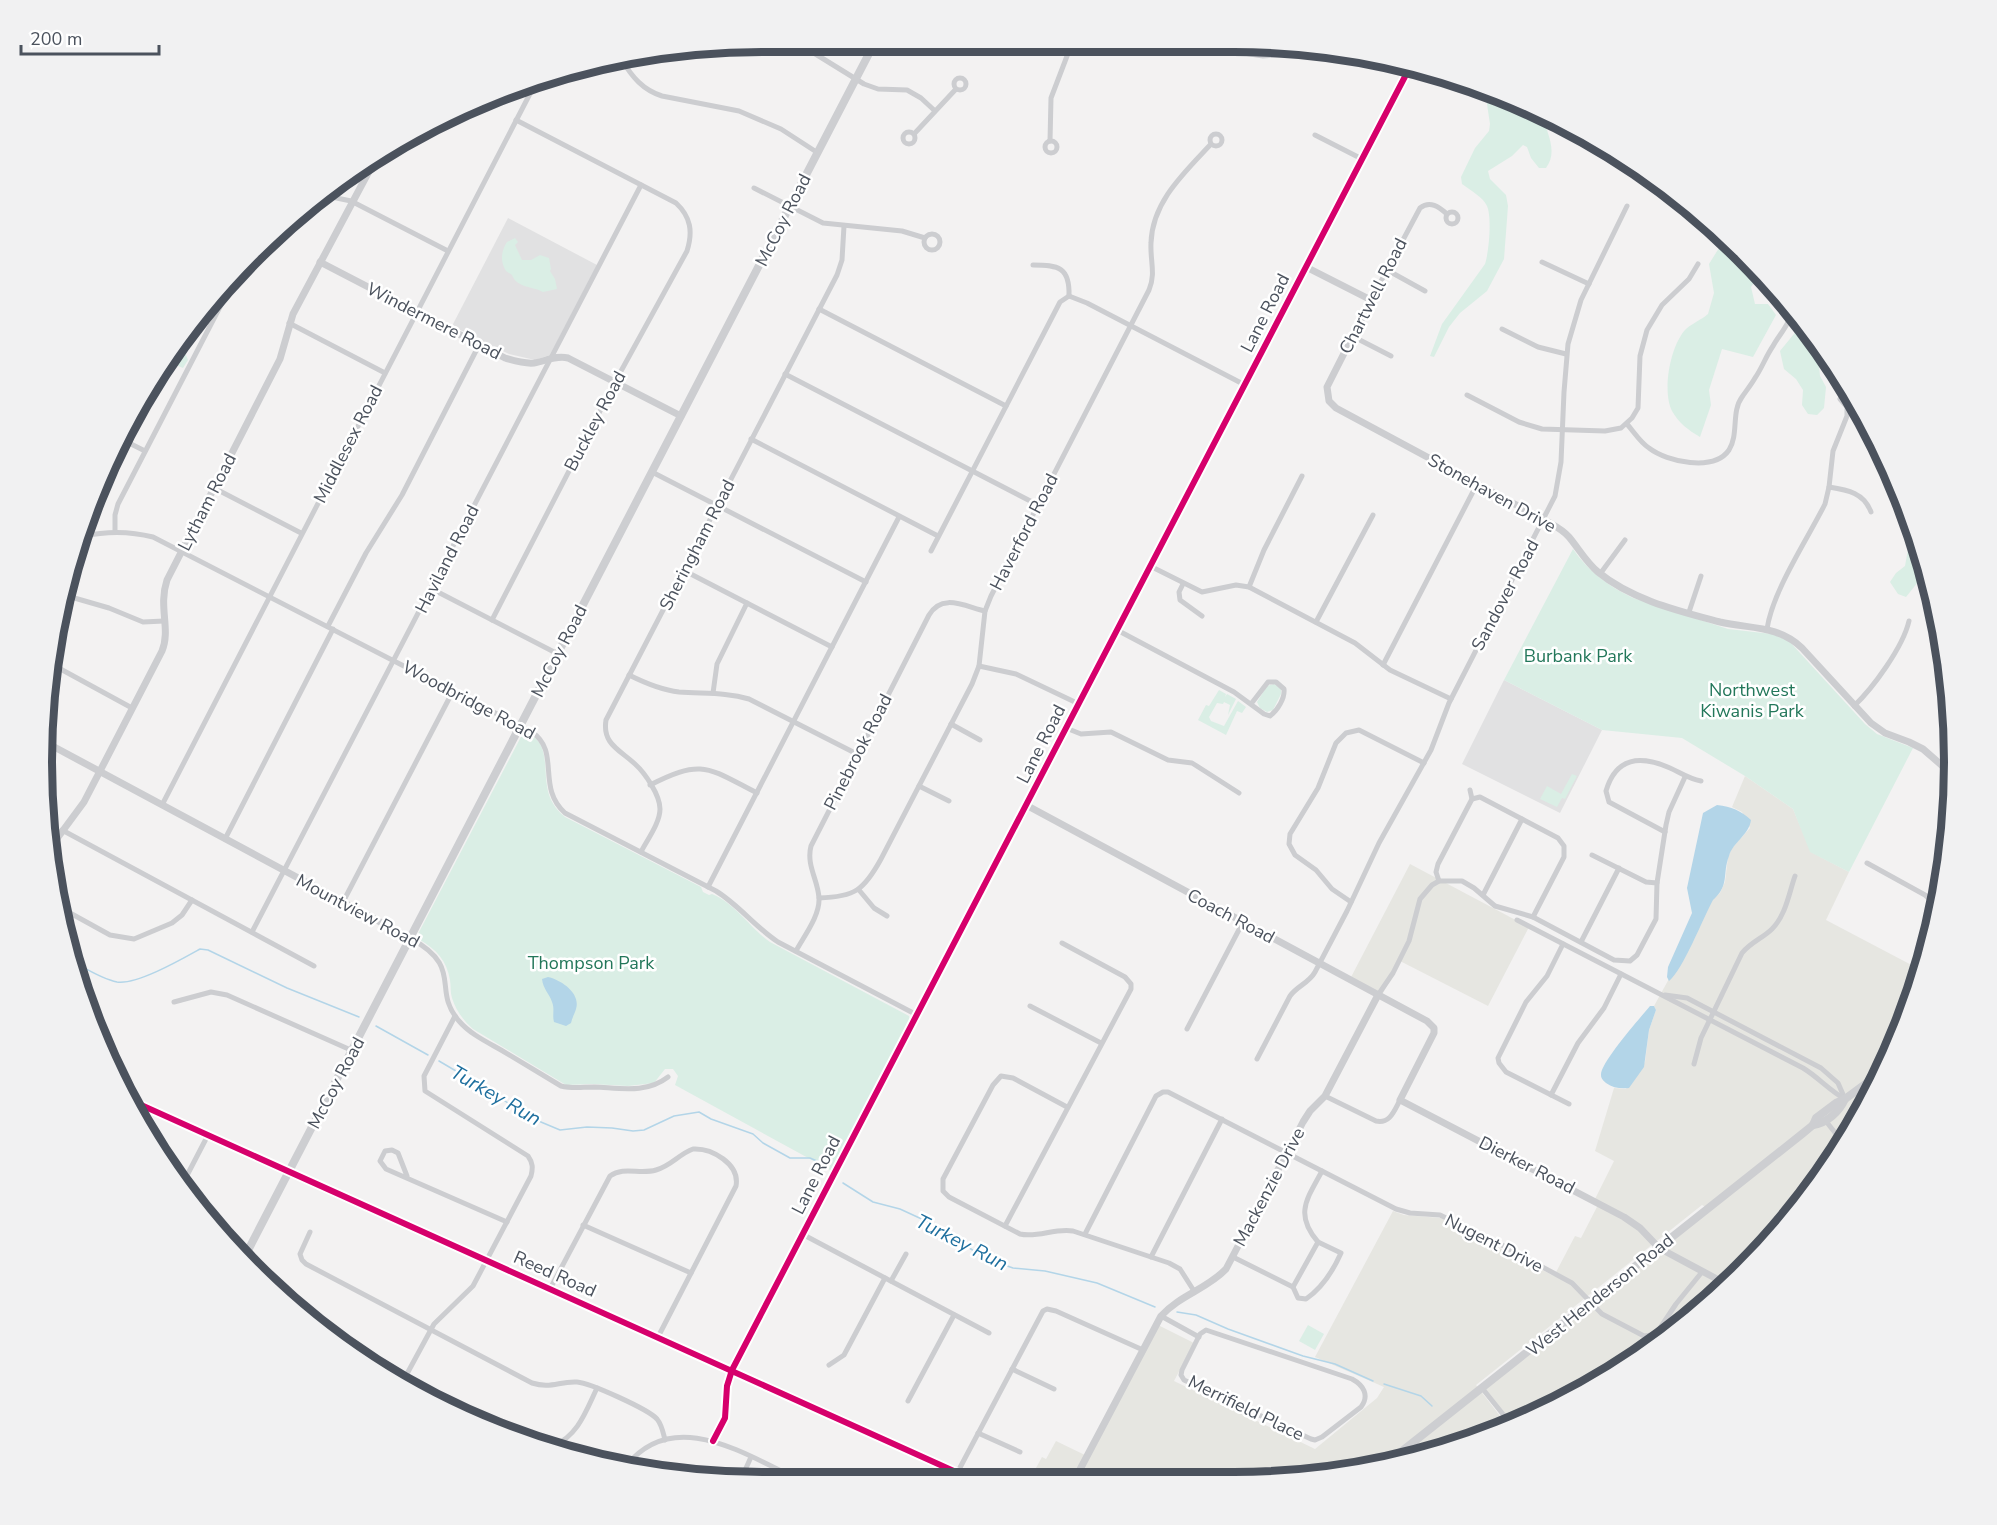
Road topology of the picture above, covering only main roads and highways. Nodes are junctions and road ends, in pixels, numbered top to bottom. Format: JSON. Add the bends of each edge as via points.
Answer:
{"nodes":[{"id":1,"x":870,"y":52,"type":"edge"},
{"id":2,"x":1868,"y":1082,"type":"edge"},
{"id":3,"x":1845,"y":1099,"type":"junction"},
{"id":4,"x":141,"y":1105,"type":"edge"},
{"id":5,"x":1813,"y":1125,"type":"junction"},
{"id":6,"x":289,"y":1172,"type":"junction"},
{"id":7,"x":248,"y":1251,"type":"edge"},
{"id":8,"x":1401,"y":1452,"type":"edge"},
{"id":9,"x":952,"y":1472,"type":"edge"}],
"edges":[{"from":1,"to":6,"type":"main road","name":"McCoy Road"},
{"from":2,"to":3,"type":"main road","name":"West Henderson Road"},
{"from":3,"to":5,"type":"main road","name":"West Henderson Road","via":[[1815,1118]]},
{"from":3,"to":5,"type":"main road","name":"West Henderson Road","via":[[1839,1110]]},
{"from":4,"to":6,"type":"main road","name":"Reed Road"},
{"from":5,"to":8,"type":"main road","name":"West Henderson Road"},
{"from":6,"to":7,"type":"main road","name":"McCoy Road"},
{"from":6,"to":9,"type":"main road","name":"Reed Road"}]}
